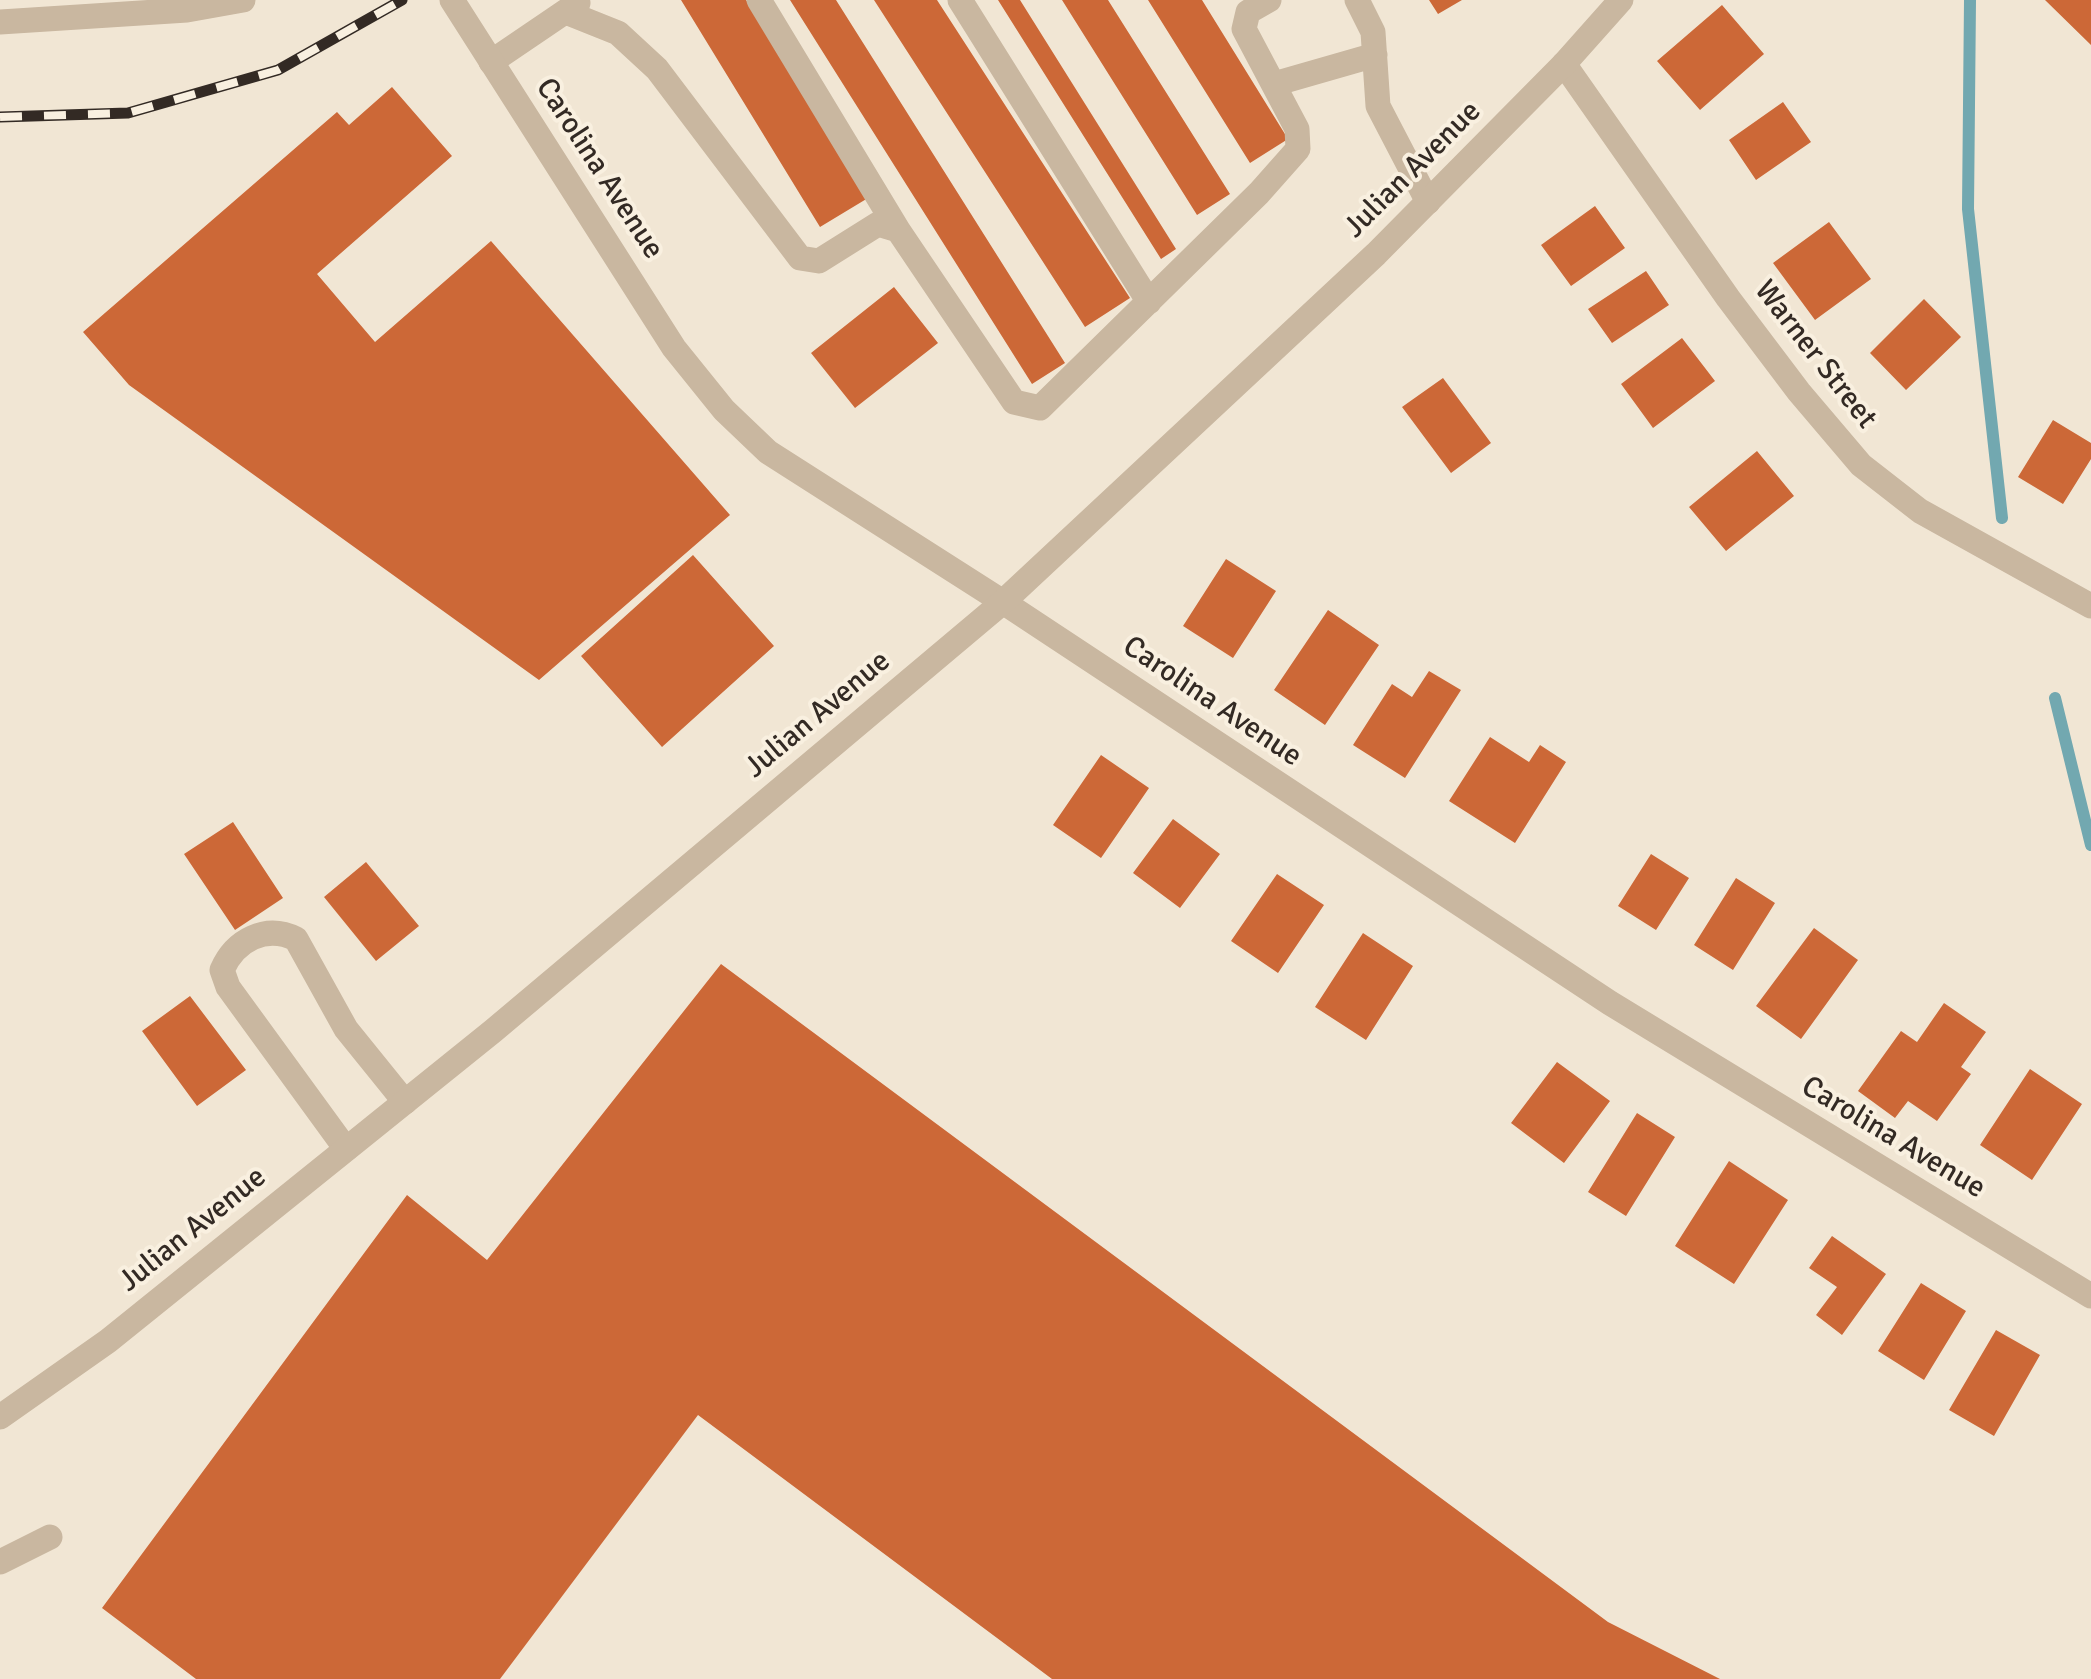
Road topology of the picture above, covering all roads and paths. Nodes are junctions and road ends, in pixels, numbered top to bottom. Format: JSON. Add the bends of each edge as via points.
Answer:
{"nodes":[{"id":1,"x":243,"y":0,"type":"edge"},
{"id":2,"x":452,"y":0,"type":"edge"},
{"id":3,"x":759,"y":0,"type":"edge"},
{"id":4,"x":960,"y":0,"type":"edge"},
{"id":5,"x":1269,"y":0,"type":"edge"},
{"id":6,"x":1357,"y":0,"type":"edge"},
{"id":7,"x":1616,"y":2,"type":"edge"},
{"id":8,"x":574,"y":6,"type":"edge"},
{"id":9,"x":0,"y":22,"type":"edge"},
{"id":10,"x":1375,"y":56,"type":"junction"},
{"id":11,"x":492,"y":62,"type":"junction"},
{"id":12,"x":1564,"y":64,"type":"junction"},
{"id":13,"x":1274,"y":84,"type":"junction"},
{"id":14,"x":1428,"y":202,"type":"junction"},
{"id":15,"x":898,"y":230,"type":"junction"},
{"id":16,"x":1149,"y":302,"type":"junction"},
{"id":17,"x":1003,"y":602,"type":"junction"},
{"id":18,"x":2091,"y":606,"type":"edge"},
{"id":19,"x":405,"y":1102,"type":"junction"},
{"id":20,"x":346,"y":1149,"type":"junction"},
{"id":21,"x":2091,"y":1296,"type":"edge"},
{"id":22,"x":0,"y":1417,"type":"edge"},
{"id":23,"x":50,"y":1538,"type":"dead end"},
{"id":24,"x":0,"y":1562,"type":"edge"}],
"edges":[{"from":1,"to":9,"type":"street","via":[[188,10]]},
{"from":2,"to":11,"type":"street","name":"Carolina Avenue"},
{"from":3,"to":15,"type":"street"},
{"from":4,"to":16,"type":"street"},
{"from":5,"to":13,"type":"street","via":[[1248,12],[1244,29]]},
{"from":6,"to":10,"type":"street","via":[[1373,32]]},
{"from":7,"to":12,"type":"street","name":"Julian Avenue"},
{"from":8,"to":11,"type":"street"},
{"from":8,"to":15,"type":"street","via":[[618,32],[657,69],[800,258],[819,261],[878,224]]},
{"from":10,"to":13,"type":"street"},
{"from":10,"to":14,"type":"street","via":[[1378,106]]},
{"from":11,"to":17,"type":"street","name":"Carolina Avenue","via":[[674,348],[724,410],[768,452]]},
{"from":12,"to":14,"type":"street","name":"Julian Avenue"},
{"from":12,"to":18,"type":"street","name":"Warner Street","via":[[1728,298],[1861,465],[1920,511]]},
{"from":13,"to":16,"type":"street","via":[[1297,130],[1298,149]]},
{"from":14,"to":17,"type":"street","name":"Julian Avenue"},
{"from":15,"to":16,"type":"street","via":[[1014,402],[1040,408]]},
{"from":17,"to":19,"type":"street","name":"Julian Avenue"},
{"from":17,"to":21,"type":"street","name":"Carolina Avenue","via":[[1610,1003]]},
{"from":19,"to":20,"type":"street","name":"Julian Avenue"},
{"from":19,"to":20,"type":"street","via":[[346,1029],[296,939],[260,932],[229,953],[222,970],[228,987]]},
{"from":20,"to":22,"type":"street","name":"Julian Avenue","via":[[108,1341]]},
{"from":23,"to":24,"type":"street"}]}
